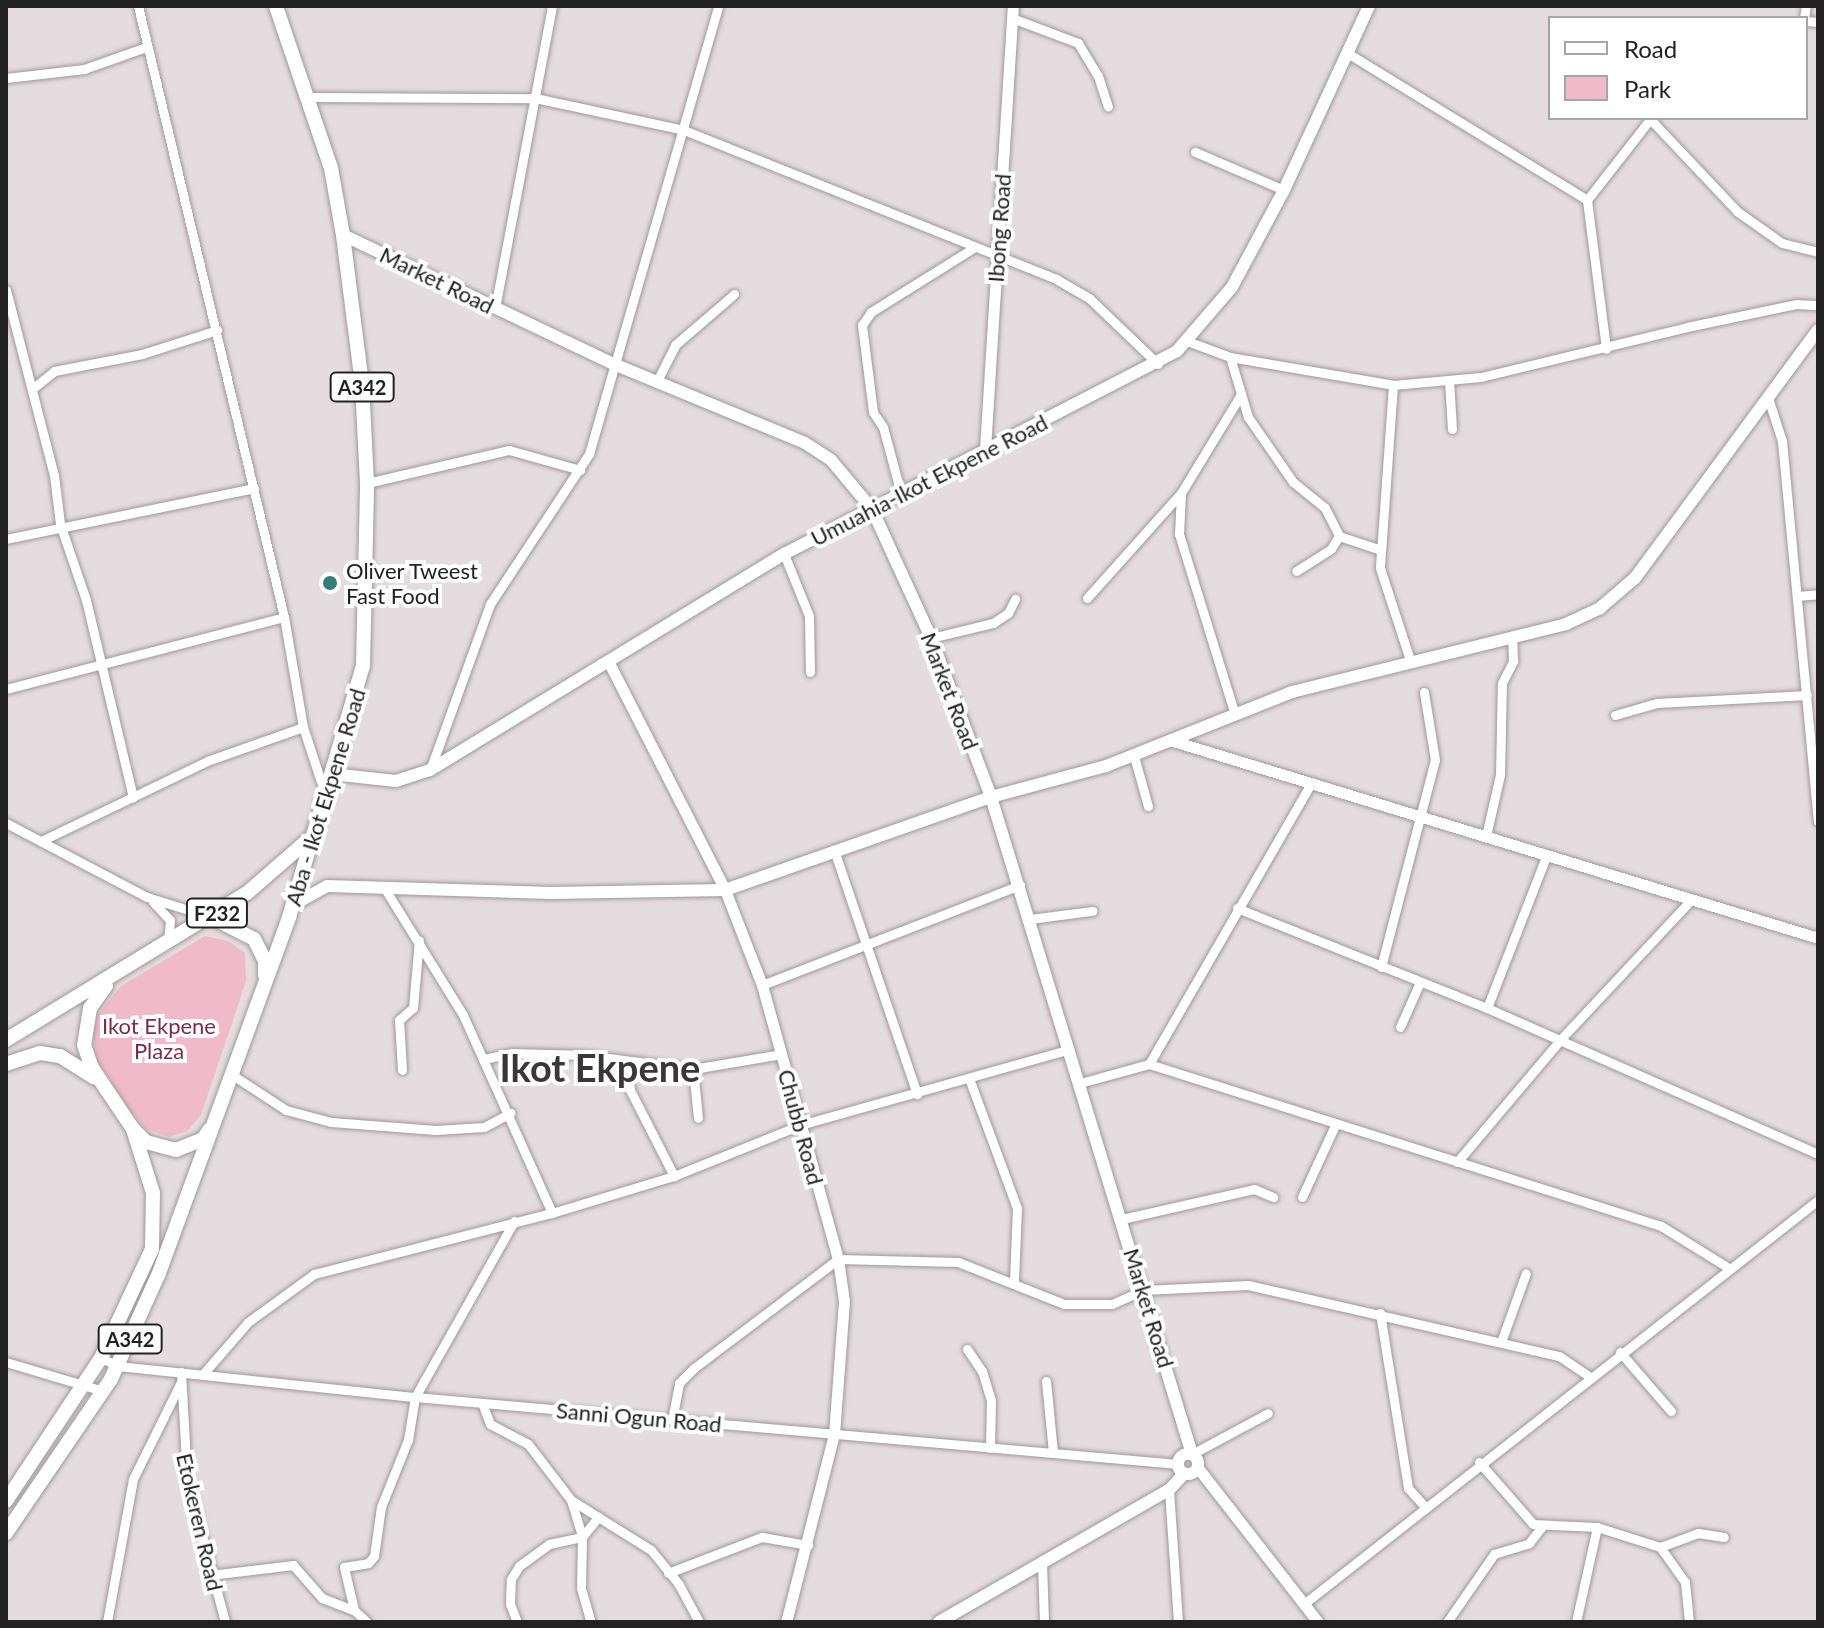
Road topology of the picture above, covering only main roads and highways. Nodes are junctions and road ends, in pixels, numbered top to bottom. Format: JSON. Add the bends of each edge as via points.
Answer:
{"nodes":[{"id":1,"x":276,"y":6,"type":"edge"},
{"id":2,"x":1369,"y":6,"type":"edge"},
{"id":3,"x":343,"y":235,"type":"junction"},
{"id":4,"x":1818,"y":330,"type":"edge"},
{"id":5,"x":872,"y":509,"type":"junction"},
{"id":6,"x":332,"y":774,"type":"junction"},
{"id":7,"x":991,"y":797,"type":"junction"},
{"id":8,"x":308,"y":839,"type":"junction"},
{"id":9,"x":293,"y":905,"type":"junction"},
{"id":10,"x":211,"y":917,"type":"junction"},
{"id":11,"x":118,"y":974,"type":"junction"},
{"id":12,"x":265,"y":980,"type":"junction"},
{"id":13,"x":6,"y":1040,"type":"edge"},
{"id":14,"x":6,"y":1064,"type":"edge"},
{"id":15,"x":103,"y":1086,"type":"junction"},
{"id":16,"x":214,"y":1124,"type":"junction"},
{"id":17,"x":133,"y":1129,"type":"junction"},
{"id":18,"x":1192,"y":1454,"type":"junction"},
{"id":19,"x":1181,"y":1469,"type":"junction"},
{"id":20,"x":6,"y":1501,"type":"edge"},
{"id":21,"x":6,"y":1533,"type":"edge"},
{"id":22,"x":939,"y":1622,"type":"edge"}],
"edges":[{"from":1,"to":3,"type":"highway","name":"Aba - Ikot Ekpene Road","number":"A342","via":[[310,97]]},
{"from":2,"to":5,"type":"main road","name":"Umuahia-Ikot Ekpene Road","via":[[1284,190],[1222,302],[1187,341],[1158,364]]},
{"from":3,"to":5,"type":"main road","name":"Market Road","via":[[616,365],[805,443],[831,460]]},
{"from":3,"to":6,"type":"highway","name":"Aba - Ikot Ekpene Road","number":"A342","via":[[362,384],[367,483],[363,666]]},
{"from":4,"to":7,"type":"main road","via":[[1635,578],[1600,608],[1566,624],[1234,712],[1134,756]]},
{"from":5,"to":6,"type":"main road","name":"Umuahia-Ikot Ekpene Road","via":[[784,554],[430,770],[396,781]]},
{"from":5,"to":7,"type":"main road","name":"Market Road","via":[[931,638]]},
{"from":6,"to":8,"type":"highway","name":"Aba - Ikot Ekpene Road","number":"A342"},
{"from":7,"to":9,"type":"main road","via":[[725,890],[327,886]]},
{"from":7,"to":18,"type":"main road","name":"Market Road"},
{"from":8,"to":9,"type":"highway","name":"Aba - Ikot Ekpene Road","number":"A342"},
{"from":8,"to":10,"type":"highway","number":"F232","via":[[281,868]]},
{"from":9,"to":12,"type":"highway","name":"Aba - Ikot Ekpene Road","number":"A342"},
{"from":10,"to":11,"type":"highway","number":"F232"},
{"from":10,"to":12,"type":"highway","via":[[254,939],[265,961]]},
{"from":11,"to":13,"type":"highway","number":"F232"},
{"from":11,"to":15,"type":"highway","via":[[100,991],[84,1027],[84,1045]]},
{"from":12,"to":16,"type":"highway","name":"Aba - Ikot Ekpene Road","number":"A342"},
{"from":14,"to":15,"type":"highway","via":[[40,1053],[60,1056],[84,1067]]},
{"from":15,"to":17,"type":"highway"},
{"from":16,"to":17,"type":"highway","via":[[203,1139],[176,1150],[146,1142]]},
{"from":16,"to":21,"type":"highway","name":"Aba - Ikot Ekpene Road","number":"A342","via":[[118,1366]]},
{"from":17,"to":20,"type":"highway","number":"A342","via":[[153,1193],[156,1225],[132,1300],[86,1383]]},
{"from":18,"to":19,"type":"main road","via":[[1184,1454]]},
{"from":18,"to":19,"type":"main road","name":"Market Road","via":[[1198,1468]]},
{"from":19,"to":22,"type":"main road","via":[[1169,1490]]}]}
